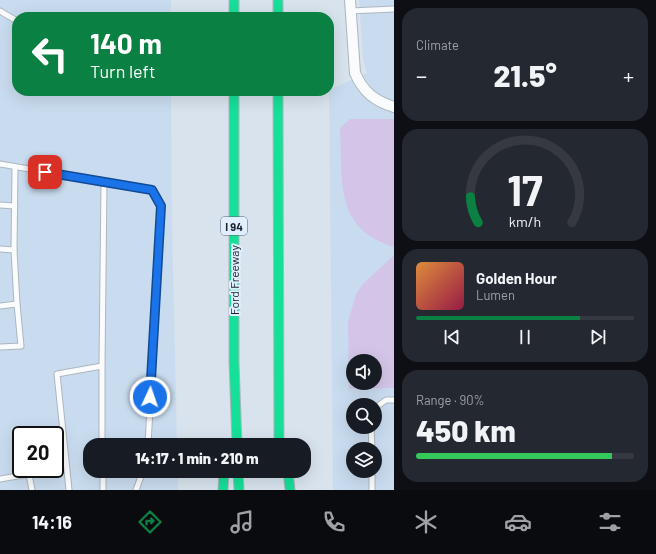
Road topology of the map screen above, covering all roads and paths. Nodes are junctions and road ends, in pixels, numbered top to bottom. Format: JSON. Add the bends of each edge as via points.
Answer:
{"nodes":[{"id":1,"x":234,"y":0,"type":"edge"},
{"id":2,"x":278,"y":0,"type":"edge"},
{"id":3,"x":350,"y":0,"type":"edge"},
{"id":4,"x":394,"y":9,"type":"edge"},
{"id":5,"x":0,"y":11,"type":"edge"},
{"id":6,"x":350,"y":11,"type":"junction"},
{"id":7,"x":234,"y":12,"type":"edge"},
{"id":8,"x":278,"y":12,"type":"edge"},
{"id":9,"x":12,"y":18,"type":"edge"},
{"id":10,"x":234,"y":96,"type":"edge"},
{"id":11,"x":278,"y":96,"type":"edge"},
{"id":12,"x":394,"y":107,"type":"edge"},
{"id":13,"x":0,"y":164,"type":"edge"},
{"id":14,"x":15,"y":167,"type":"junction"},
{"id":15,"x":104,"y":182,"type":"junction"},
{"id":16,"x":0,"y":205,"type":"edge"},
{"id":17,"x":14,"y":206,"type":"junction"},
{"id":18,"x":0,"y":249,"type":"edge"},
{"id":19,"x":14,"y":250,"type":"junction"},
{"id":20,"x":18,"y":304,"type":"junction"},
{"id":21,"x":0,"y":306,"type":"edge"},
{"id":22,"x":0,"y":347,"type":"edge"},
{"id":23,"x":234,"y":361,"type":"junction"},
{"id":24,"x":102,"y":366,"type":"junction"},
{"id":25,"x":279,"y":393,"type":"junction"},
{"id":26,"x":394,"y":400,"type":"edge"},
{"id":27,"x":382,"y":403,"type":"edge"},
{"id":28,"x":227,"y":437,"type":"dead end"},
{"id":29,"x":102,"y":438,"type":"edge"},
{"id":30,"x":148,"y":438,"type":"edge"},
{"id":31,"x":237,"y":438,"type":"edge"},
{"id":32,"x":279,"y":438,"type":"edge"},
{"id":33,"x":284,"y":438,"type":"edge"},
{"id":34,"x":102,"y":478,"type":"edge"},
{"id":35,"x":140,"y":478,"type":"edge"},
{"id":36,"x":224,"y":478,"type":"edge"},
{"id":37,"x":238,"y":478,"type":"edge"},
{"id":38,"x":280,"y":478,"type":"edge"},
{"id":39,"x":289,"y":478,"type":"edge"},
{"id":40,"x":372,"y":478,"type":"edge"},
{"id":41,"x":0,"y":479,"type":"edge"},
{"id":42,"x":280,"y":484,"type":"dead end"},
{"id":43,"x":32,"y":490,"type":"edge"},
{"id":44,"x":69,"y":490,"type":"edge"},
{"id":45,"x":103,"y":490,"type":"edge"},
{"id":46,"x":136,"y":490,"type":"edge"},
{"id":47,"x":223,"y":490,"type":"edge"},
{"id":48,"x":239,"y":490,"type":"edge"},
{"id":49,"x":290,"y":490,"type":"edge"},
{"id":50,"x":372,"y":490,"type":"edge"}],
"edges":[{"from":1,"to":7,"type":"highway"},
{"from":2,"to":8,"type":"highway"},
{"from":3,"to":6,"type":"street"},
{"from":4,"to":6,"type":"lane"},
{"from":5,"to":9,"type":"lane"},
{"from":6,"to":12,"type":"street","via":[[354,67],[359,83],[372,97]]},
{"from":10,"to":23,"type":"highway","name":"Ford Freeway","number":"I 94"},
{"from":11,"to":25,"type":"highway"},
{"from":13,"to":14,"type":"lane"},
{"from":14,"to":15,"type":"lane"},
{"from":14,"to":17,"type":"lane"},
{"from":15,"to":24,"type":"lane"},
{"from":15,"to":30,"type":"lane","via":[[152,190],[161,206]]},
{"from":16,"to":17,"type":"lane"},
{"from":17,"to":19,"type":"lane"},
{"from":18,"to":19,"type":"lane"},
{"from":19,"to":20,"type":"lane"},
{"from":20,"to":21,"type":"lane"},
{"from":20,"to":22,"type":"lane","via":[[21,346]]},
{"from":23,"to":28,"type":"highway"},
{"from":23,"to":31,"type":"highway","name":"Ford Freeway","number":"I 94"},
{"from":24,"to":29,"type":"lane"},
{"from":24,"to":44,"type":"lane","via":[[57,374]]},
{"from":25,"to":32,"type":"highway"},
{"from":25,"to":33,"type":"highway"},
{"from":26,"to":27,"type":"lane"},
{"from":34,"to":45,"type":"lane"},
{"from":35,"to":46,"type":"lane"},
{"from":36,"to":47,"type":"highway"},
{"from":37,"to":48,"type":"highway"},
{"from":38,"to":42,"type":"highway"},
{"from":39,"to":49,"type":"highway"},
{"from":40,"to":50,"type":"lane"},
{"from":41,"to":43,"type":"lane","via":[[29,474]]}]}
